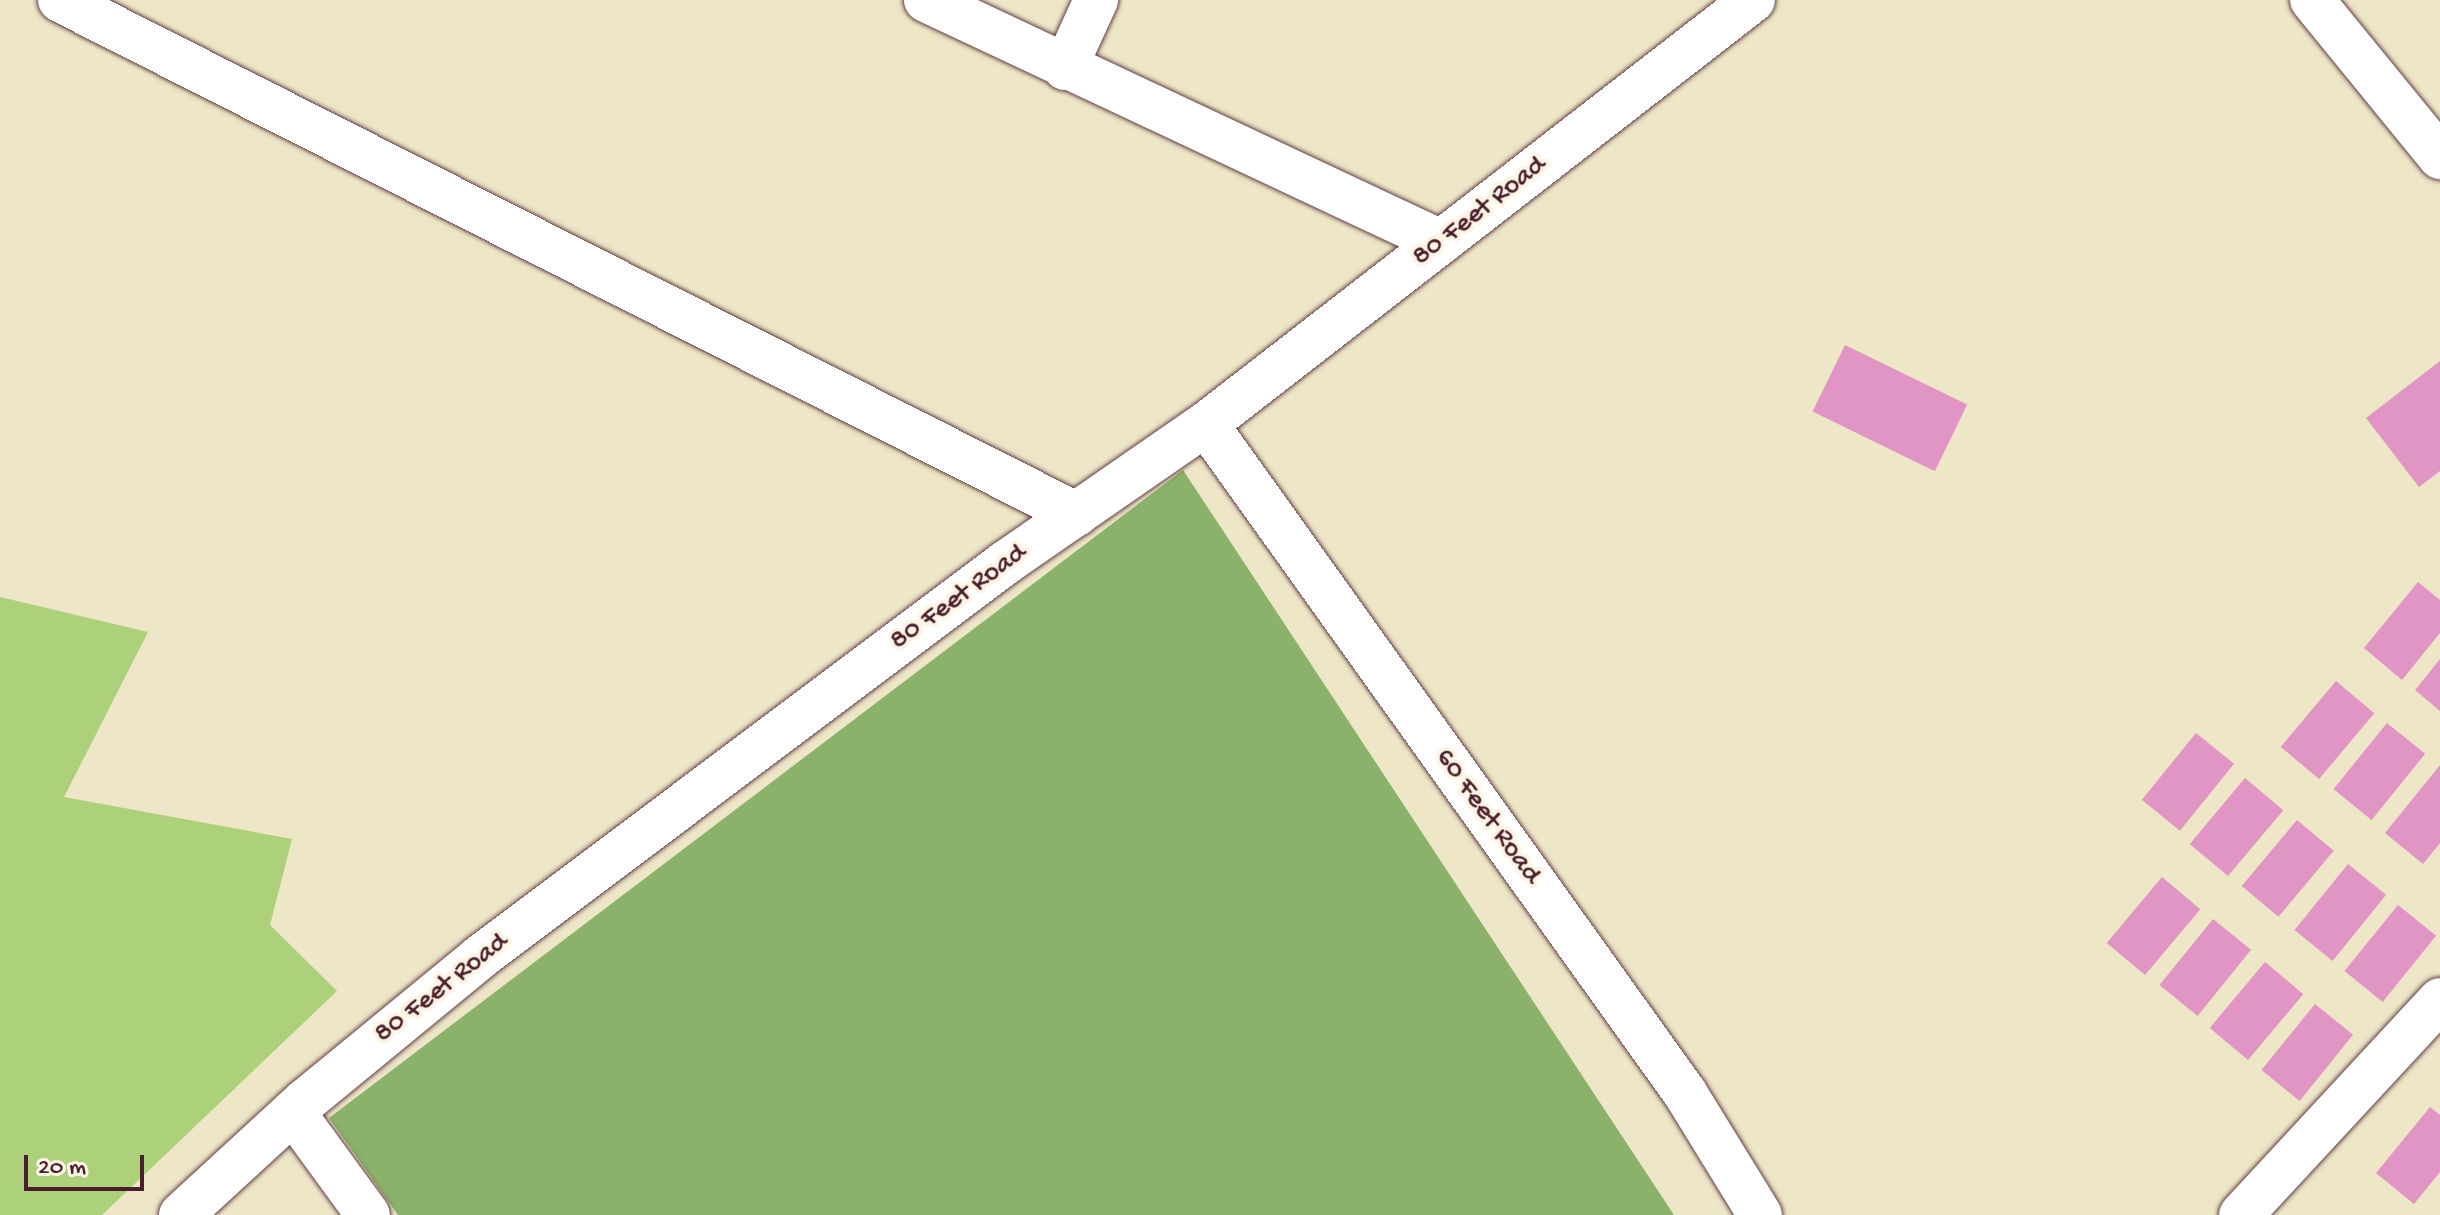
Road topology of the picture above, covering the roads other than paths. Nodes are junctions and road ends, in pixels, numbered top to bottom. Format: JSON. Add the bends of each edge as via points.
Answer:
{"nodes":[{"id":1,"x":60,"y":0,"type":"edge"},
{"id":2,"x":926,"y":0,"type":"edge"},
{"id":3,"x":1096,"y":0,"type":"edge"},
{"id":4,"x":1753,"y":0,"type":"edge"},
{"id":5,"x":2312,"y":0,"type":"edge"},
{"id":6,"x":1065,"y":68,"type":"junction"},
{"id":7,"x":2440,"y":157,"type":"edge"},
{"id":8,"x":1441,"y":242,"type":"junction"},
{"id":9,"x":1206,"y":424,"type":"junction"},
{"id":10,"x":1076,"y":514,"type":"junction"},
{"id":11,"x":2440,"y":1000,"type":"edge"},
{"id":12,"x":293,"y":1112,"type":"junction"},
{"id":13,"x":181,"y":1215,"type":"edge"},
{"id":14,"x":368,"y":1215,"type":"edge"},
{"id":15,"x":1760,"y":1215,"type":"edge"},
{"id":16,"x":2241,"y":1215,"type":"edge"}],
"edges":[{"from":1,"to":10,"type":"street"},
{"from":2,"to":6,"type":"street"},
{"from":3,"to":6,"type":"street"},
{"from":4,"to":8,"type":"street","name":"80 Feet Road"},
{"from":5,"to":7,"type":"street"},
{"from":6,"to":8,"type":"street"},
{"from":8,"to":9,"type":"street","name":"80 Feet Road"},
{"from":9,"to":10,"type":"street","name":"80 Feet Road"},
{"from":9,"to":15,"type":"street","name":"60 Feet Road","via":[[1685,1093]]},
{"from":10,"to":12,"type":"street","name":"80 Feet Road","via":[[480,957]]},
{"from":11,"to":16,"type":"street"},
{"from":12,"to":13,"type":"street","name":"80 Feet Road"},
{"from":12,"to":14,"type":"street"}]}
